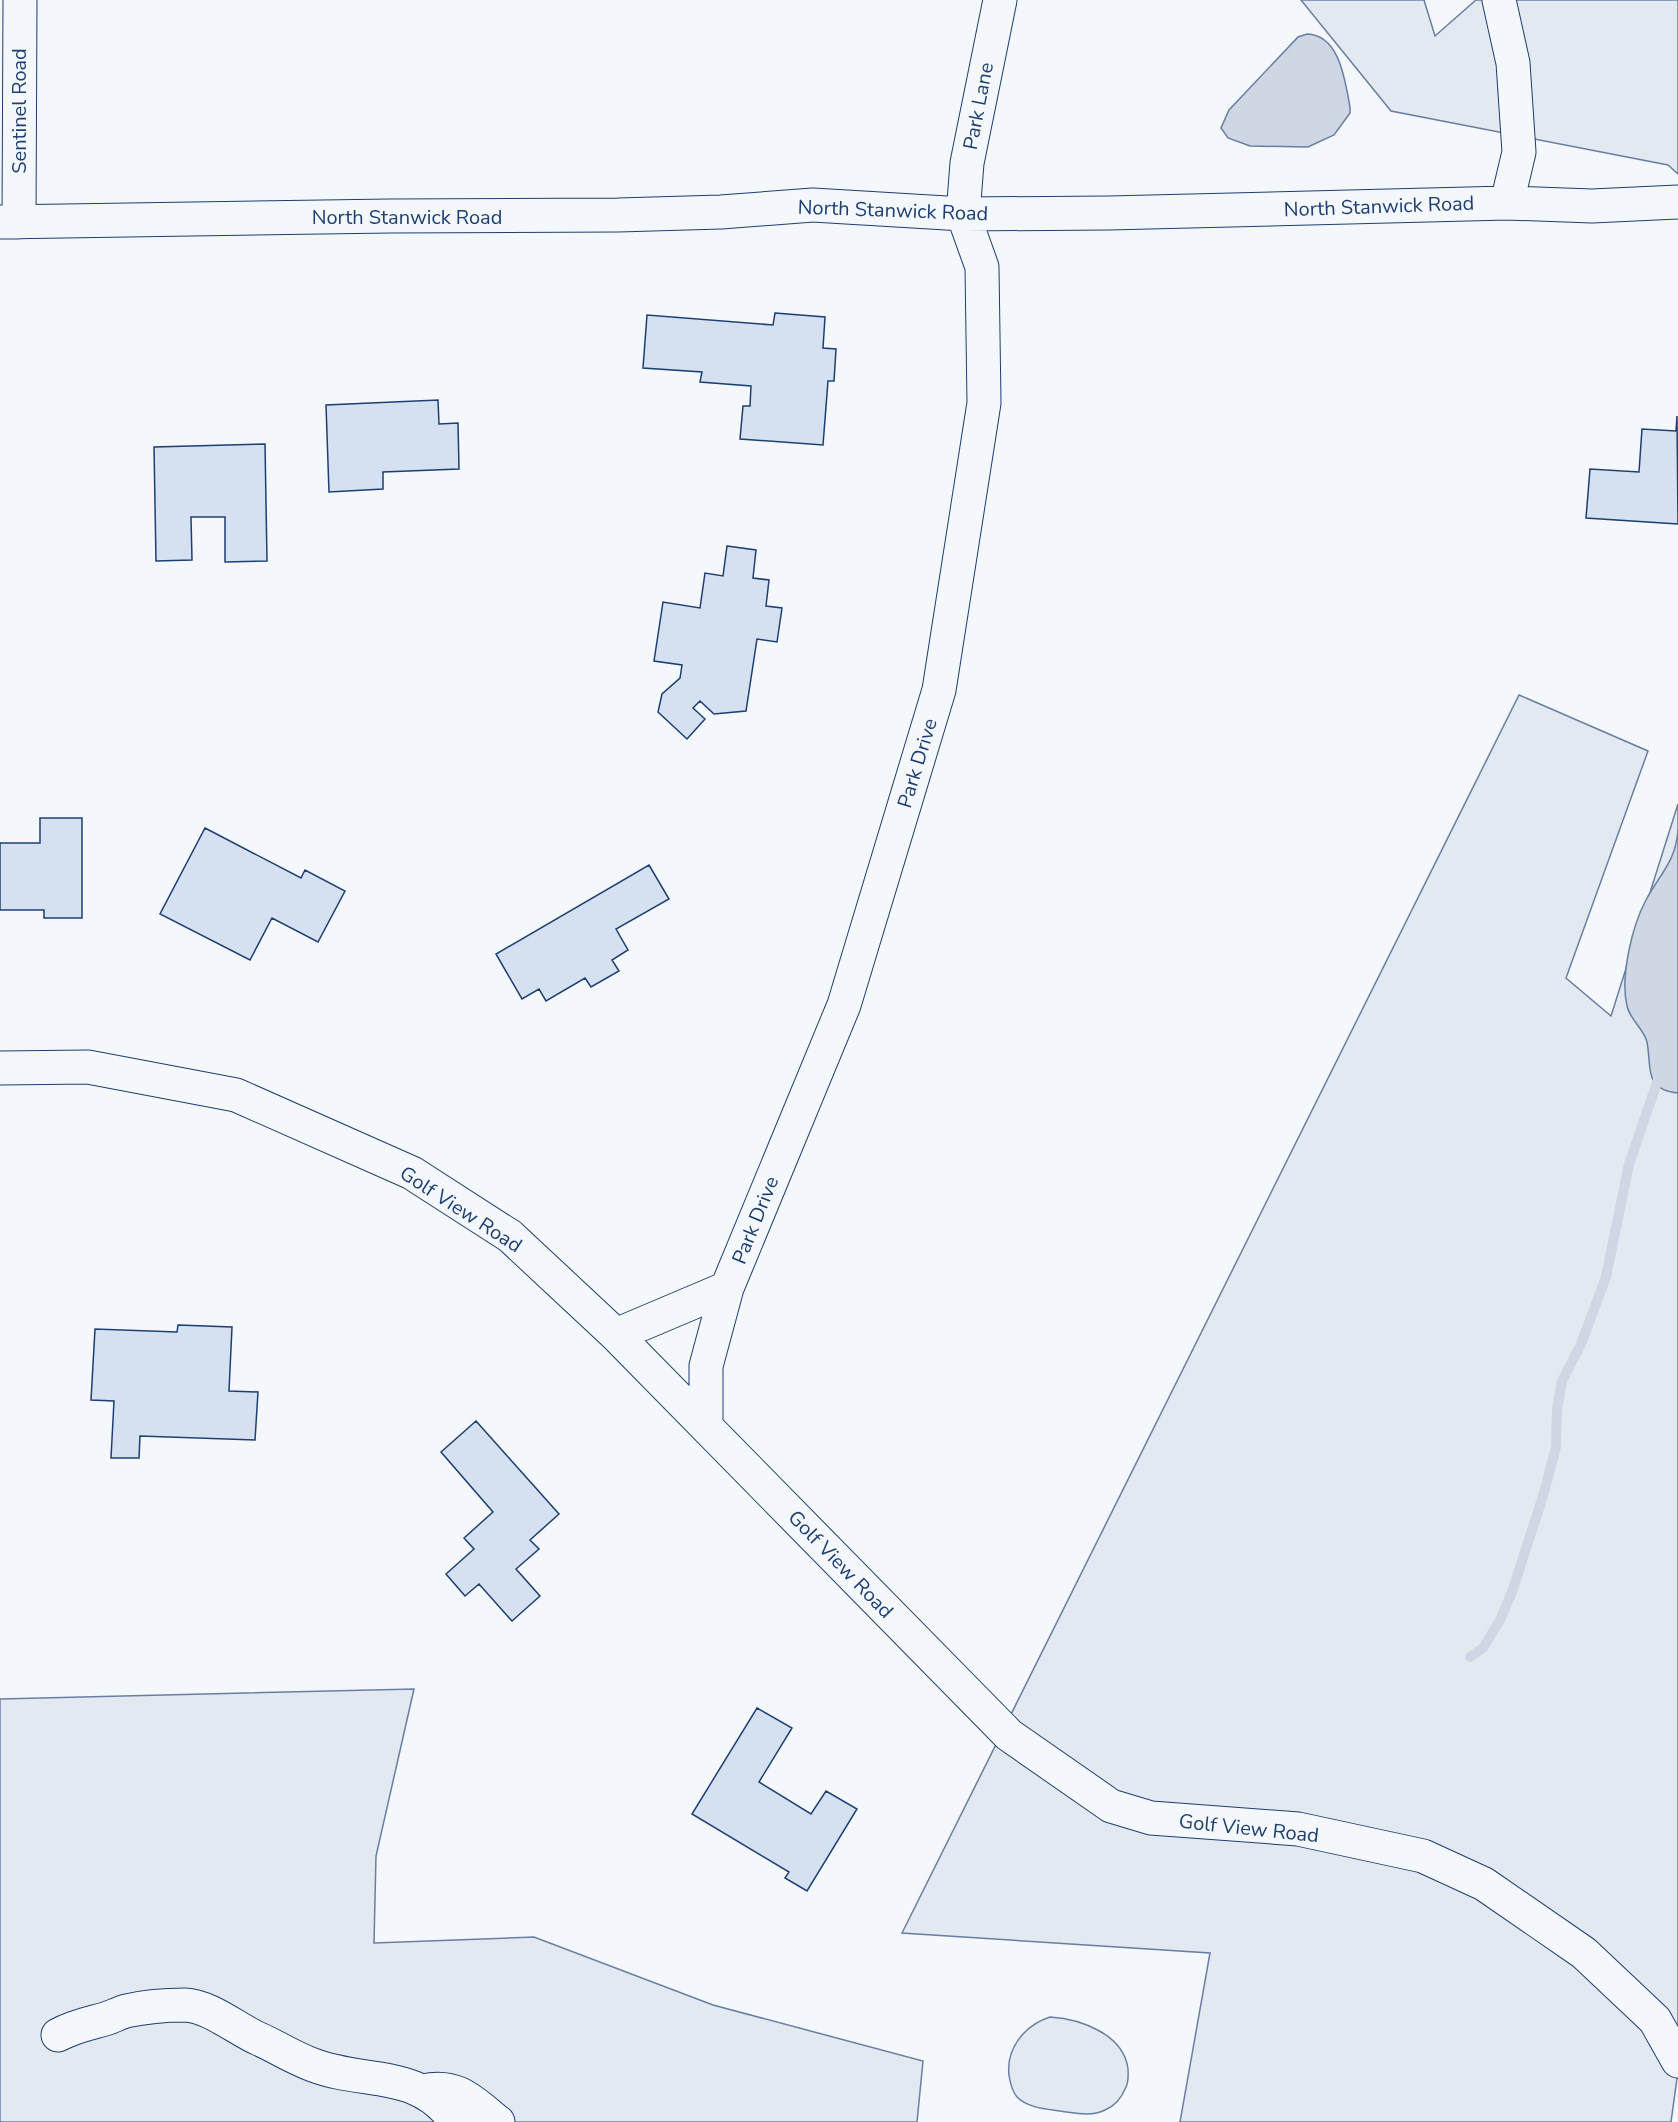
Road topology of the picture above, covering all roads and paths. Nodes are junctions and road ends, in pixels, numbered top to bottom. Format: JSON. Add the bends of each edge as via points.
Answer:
{"nodes":[{"id":1,"x":20,"y":0,"type":"edge"},
{"id":2,"x":1000,"y":0,"type":"edge"},
{"id":3,"x":1499,"y":0,"type":"edge"},
{"id":4,"x":1508,"y":202,"type":"junction"},
{"id":5,"x":1678,"y":202,"type":"edge"},
{"id":6,"x":963,"y":214,"type":"junction"},
{"id":7,"x":10,"y":222,"type":"edge"},
{"id":8,"x":0,"y":1068,"type":"edge"},
{"id":9,"x":727,"y":1288,"type":"junction"},
{"id":10,"x":616,"y":1335,"type":"junction"},
{"id":11,"x":706,"y":1426,"type":"junction"},
{"id":12,"x":58,"y":2034,"type":"dead end"},
{"id":13,"x":1678,"y":2061,"type":"edge"},
{"id":14,"x":423,"y":2091,"type":"junction"},
{"id":15,"x":456,"y":2122,"type":"edge"},
{"id":16,"x":498,"y":2122,"type":"edge"}],
"edges":[{"from":1,"to":7,"type":"street","name":"Sentinel Road"},
{"from":2,"to":6,"type":"street","name":"Park Lane","via":[[967,163]]},
{"from":3,"to":4,"type":"street","via":[[1513,63],[1519,152]]},
{"from":4,"to":5,"type":"street","name":"North Stanwick Road","via":[[1592,206]]},
{"from":4,"to":6,"type":"street","name":"North Stanwick Road"},
{"from":6,"to":7,"type":"street","name":"North Stanwick Road","via":[[813,205],[607,215]]},
{"from":6,"to":9,"type":"street","name":"Park Drive","via":[[982,267],[984,403],[939,690],[844,1005]]},
{"from":8,"to":10,"type":"street","name":"Golf View Road","via":[[88,1067],[236,1095],[412,1173],[510,1236]]},
{"from":9,"to":10,"type":"street","name":"Park Drive"},
{"from":9,"to":11,"type":"street","name":"Park Drive","via":[[706,1366]]},
{"from":10,"to":11,"type":"street","name":"Golf View Road"},
{"from":11,"to":13,"type":"street","name":"Golf View Road","via":[[1009,1735],[1111,1806],[1150,1818],[1298,1829],[1422,1856],[1485,1884],[1584,1953],[1655,2020]]},
{"from":12,"to":14,"type":"street","via":[[126,2011],[188,2005],[224,2018],[313,2065]]},
{"from":14,"to":15,"type":"street"},
{"from":14,"to":16,"type":"street","via":[[439,2088],[459,2092]]}]}
